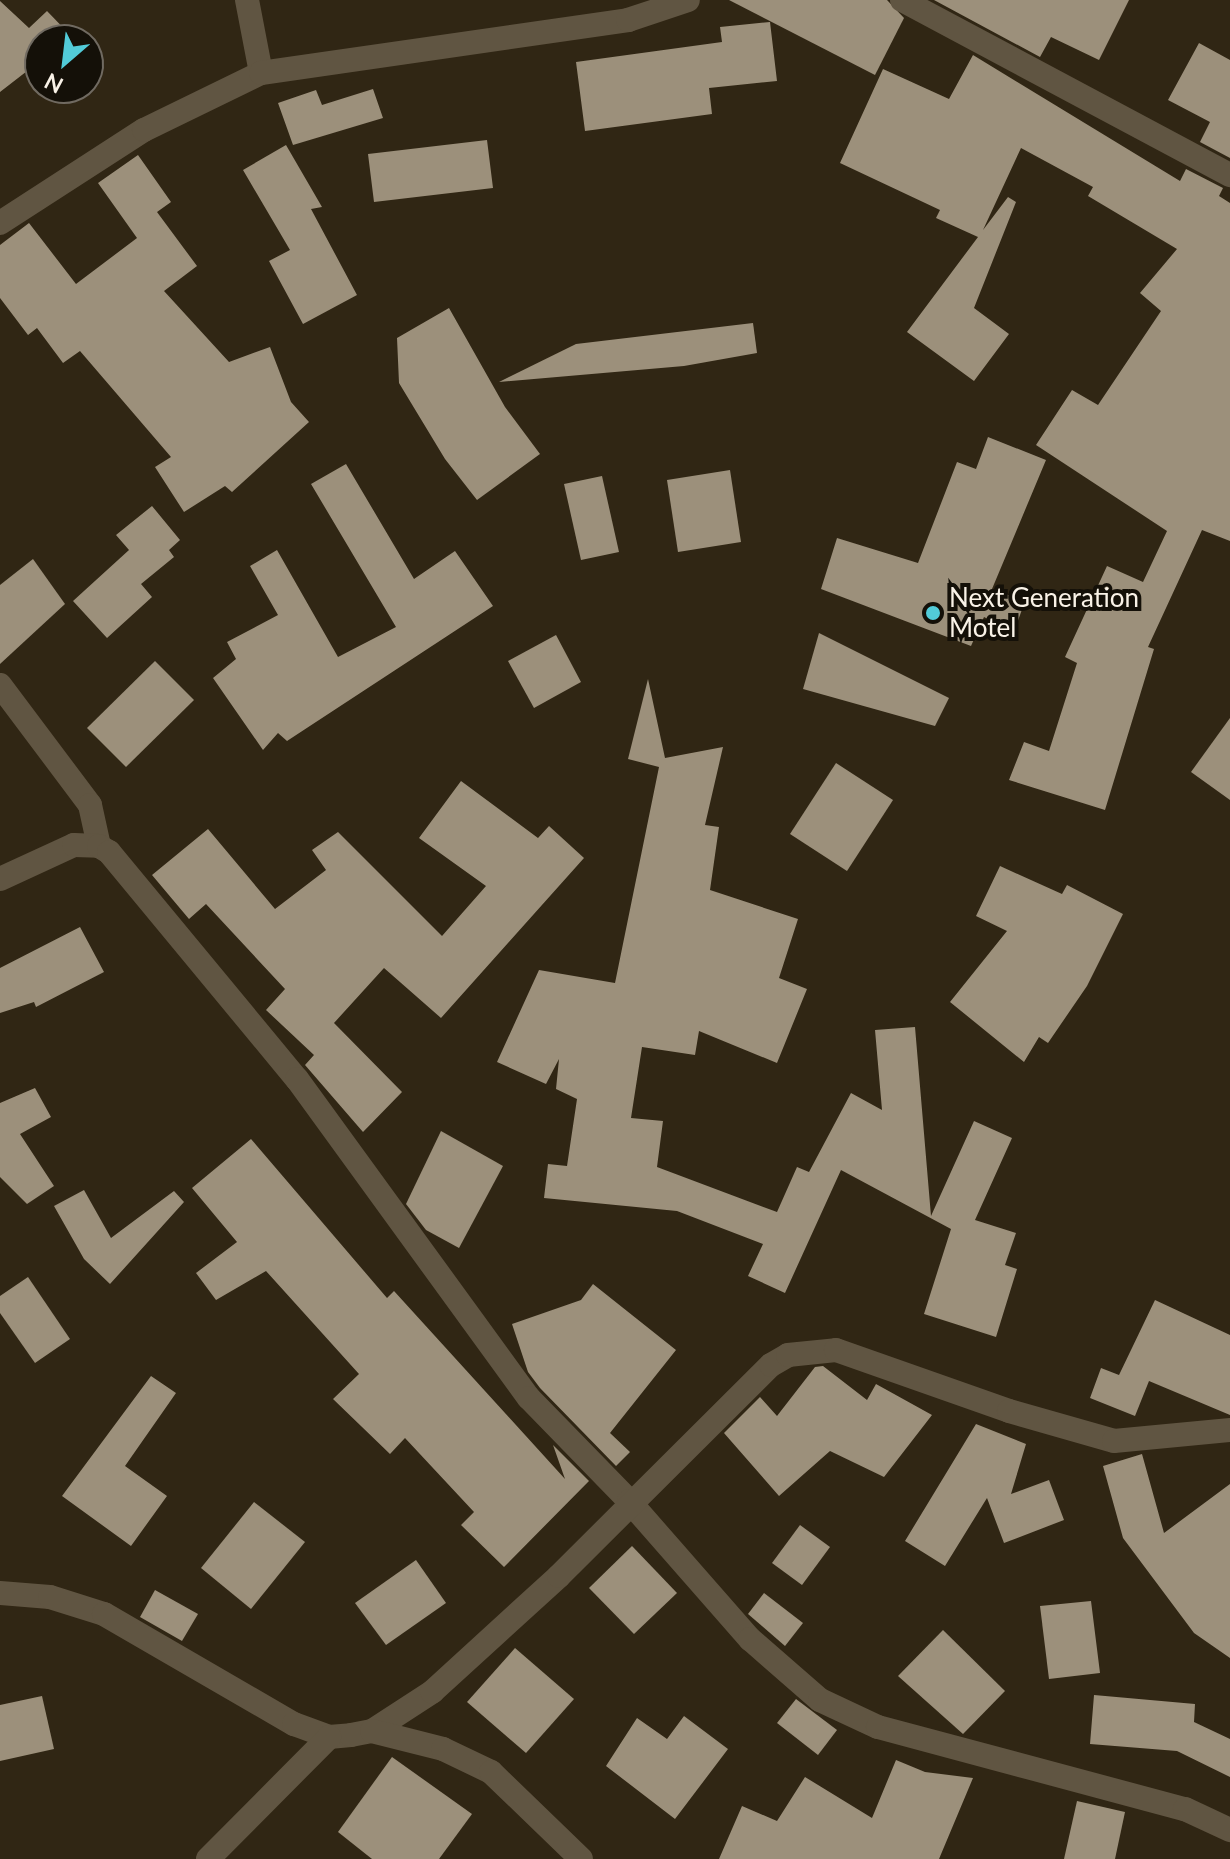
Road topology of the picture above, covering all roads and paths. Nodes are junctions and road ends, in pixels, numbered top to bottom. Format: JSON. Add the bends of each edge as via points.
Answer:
{"nodes":[{"id":1,"x":247,"y":0,"type":"edge"},
{"id":2,"x":688,"y":0,"type":"edge"},
{"id":3,"x":902,"y":0,"type":"edge"},
{"id":4,"x":261,"y":73,"type":"junction"},
{"id":5,"x":1230,"y":175,"type":"edge"},
{"id":6,"x":0,"y":223,"type":"edge"},
{"id":7,"x":0,"y":685,"type":"edge"},
{"id":8,"x":99,"y":846,"type":"junction"},
{"id":9,"x":0,"y":879,"type":"edge"},
{"id":10,"x":1230,"y":1430,"type":"edge"},
{"id":11,"x":629,"y":1501,"type":"junction"},
{"id":12,"x":0,"y":1593,"type":"edge"},
{"id":13,"x":372,"y":1731,"type":"junction"},
{"id":14,"x":329,"y":1737,"type":"junction"},
{"id":15,"x":1230,"y":1830,"type":"edge"},
{"id":16,"x":208,"y":1859,"type":"edge"},
{"id":17,"x":581,"y":1859,"type":"edge"}],
"edges":[{"from":1,"to":4,"type":"street"},
{"from":2,"to":4,"type":"street","via":[[614,23]]},
{"from":3,"to":5,"type":"street"},
{"from":4,"to":6,"type":"street","via":[[144,130]]},
{"from":7,"to":8,"type":"street","via":[[90,805]]},
{"from":8,"to":9,"type":"street","via":[[74,845]]},
{"from":8,"to":11,"type":"street","via":[[297,1079],[529,1398]]},
{"from":10,"to":11,"type":"street","via":[[1103,1439],[820,1349],[788,1355],[771,1365]]},
{"from":11,"to":13,"type":"street","via":[[559,1576],[432,1692]]},
{"from":11,"to":15,"type":"street","via":[[750,1639],[820,1700],[878,1727],[1185,1809]]},
{"from":12,"to":14,"type":"street","via":[[50,1597],[104,1614],[241,1695]]},
{"from":13,"to":14,"type":"street"},
{"from":13,"to":17,"type":"street","via":[[443,1749],[491,1772]]},
{"from":14,"to":16,"type":"street"}]}
